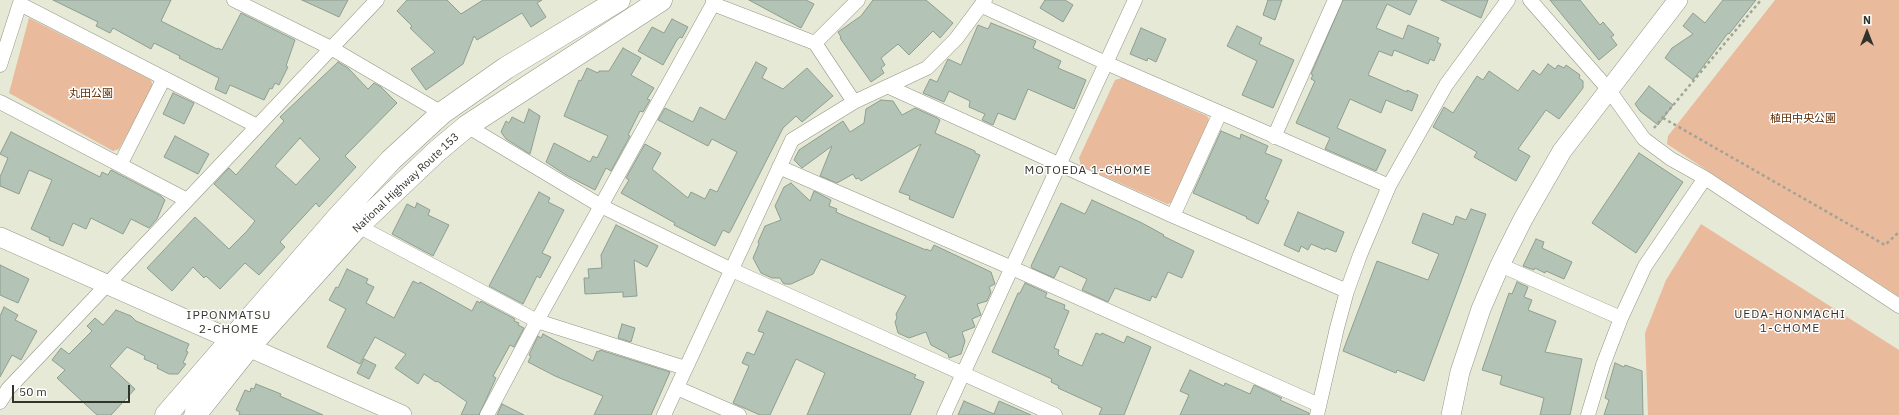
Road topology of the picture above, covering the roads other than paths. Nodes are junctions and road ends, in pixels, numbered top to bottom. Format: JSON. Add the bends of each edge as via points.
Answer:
{"nodes":[{"id":1,"x":234,"y":0,"type":"edge"},
{"id":2,"x":377,"y":0,"type":"edge"},
{"id":3,"x":619,"y":0,"type":"edge"},
{"id":4,"x":661,"y":0,"type":"edge"},
{"id":5,"x":858,"y":0,"type":"edge"},
{"id":6,"x":1135,"y":0,"type":"edge"},
{"id":7,"x":1335,"y":0,"type":"edge"},
{"id":8,"x":1508,"y":0,"type":"edge"},
{"id":9,"x":1530,"y":0,"type":"edge"},
{"id":10,"x":1678,"y":0,"type":"edge"},
{"id":11,"x":20,"y":2,"type":"edge"},
{"id":12,"x":713,"y":2,"type":"edge"},
{"id":13,"x":983,"y":3,"type":"edge"},
{"id":14,"x":815,"y":43,"type":"junction"},
{"id":15,"x":331,"y":48,"type":"junction"},
{"id":16,"x":1106,"y":63,"type":"junction"},
{"id":17,"x":0,"y":65,"type":"edge"},
{"id":18,"x":164,"y":78,"type":"junction"},
{"id":19,"x":889,"y":87,"type":"junction"},
{"id":20,"x":1610,"y":90,"type":"junction"},
{"id":21,"x":0,"y":102,"type":"edge"},
{"id":22,"x":854,"y":102,"type":"junction"},
{"id":23,"x":442,"y":113,"type":"junction"},
{"id":24,"x":1220,"y":113,"type":"junction"},
{"id":25,"x":258,"y":126,"type":"junction"},
{"id":26,"x":467,"y":126,"type":"junction"},
{"id":27,"x":1274,"y":137,"type":"junction"},
{"id":28,"x":1060,"y":164,"type":"junction"},
{"id":29,"x":120,"y":165,"type":"junction"},
{"id":30,"x":779,"y":167,"type":"junction"},
{"id":31,"x":1705,"y":178,"type":"junction"},
{"id":32,"x":1388,"y":186,"type":"junction"},
{"id":33,"x":187,"y":200,"type":"junction"},
{"id":34,"x":601,"y":206,"type":"junction"},
{"id":35,"x":1173,"y":216,"type":"junction"},
{"id":36,"x":358,"y":226,"type":"junction"},
{"id":37,"x":0,"y":237,"type":"edge"},
{"id":38,"x":1500,"y":265,"type":"junction"},
{"id":39,"x":1012,"y":268,"type":"junction"},
{"id":40,"x":732,"y":270,"type":"junction"},
{"id":41,"x":108,"y":285,"type":"junction"},
{"id":42,"x":1347,"y":291,"type":"junction"},
{"id":43,"x":1899,"y":306,"type":"edge"},
{"id":44,"x":1621,"y":318,"type":"junction"},
{"id":45,"x":537,"y":321,"type":"junction"},
{"id":46,"x":240,"y":343,"type":"junction"},
{"id":47,"x":685,"y":368,"type":"junction"},
{"id":48,"x":963,"y":375,"type":"junction"},
{"id":49,"x":677,"y":388,"type":"junction"},
{"id":50,"x":0,"y":402,"type":"edge"},
{"id":51,"x":1318,"y":410,"type":"edge"},
{"id":52,"x":393,"y":413,"type":"edge"},
{"id":53,"x":166,"y":415,"type":"edge"},
{"id":54,"x":195,"y":415,"type":"edge"},
{"id":55,"x":487,"y":415,"type":"edge"},
{"id":56,"x":664,"y":415,"type":"edge"},
{"id":57,"x":740,"y":415,"type":"edge"},
{"id":58,"x":944,"y":415,"type":"edge"},
{"id":59,"x":1055,"y":415,"type":"edge"},
{"id":60,"x":1451,"y":415,"type":"edge"},
{"id":61,"x":1588,"y":415,"type":"edge"}],
"edges":[{"from":1,"to":15,"type":"street"},
{"from":2,"to":15,"type":"street"},
{"from":3,"to":23,"type":"highway","name":"National Highway Route 153","via":[[506,68]]},
{"from":4,"to":26,"type":"highway","name":"National Highway Route 153"},
{"from":5,"to":14,"type":"street"},
{"from":6,"to":16,"type":"street"},
{"from":7,"to":27,"type":"street"},
{"from":8,"to":32,"type":"street","via":[[1446,85]]},
{"from":9,"to":20,"type":"street"},
{"from":10,"to":20,"type":"street"},
{"from":11,"to":17,"type":"street"},
{"from":11,"to":18,"type":"street"},
{"from":12,"to":14,"type":"street"},
{"from":12,"to":34,"type":"street"},
{"from":13,"to":16,"type":"street"},
{"from":13,"to":19,"type":"street","via":[[956,39],[927,68]]},
{"from":14,"to":22,"type":"street"},
{"from":15,"to":23,"type":"street"},
{"from":15,"to":25,"type":"street"},
{"from":16,"to":24,"type":"street"},
{"from":16,"to":28,"type":"street"},
{"from":18,"to":25,"type":"street"},
{"from":18,"to":29,"type":"street"},
{"from":19,"to":22,"type":"street"},
{"from":19,"to":28,"type":"street"},
{"from":20,"to":31,"type":"street","via":[[1644,139],[1671,159]]},
{"from":20,"to":38,"type":"street","via":[[1562,151]]},
{"from":21,"to":29,"type":"street"},
{"from":22,"to":30,"type":"street","via":[[792,140]]},
{"from":23,"to":46,"type":"highway","name":"National Highway Route 153","via":[[391,160],[344,210]]},
{"from":24,"to":27,"type":"street"},
{"from":24,"to":35,"type":"street"},
{"from":25,"to":33,"type":"street"},
{"from":26,"to":34,"type":"street"},
{"from":26,"to":36,"type":"highway","name":"National Highway Route 153"},
{"from":27,"to":32,"type":"street"},
{"from":28,"to":35,"type":"street"},
{"from":28,"to":39,"type":"street"},
{"from":29,"to":33,"type":"street"},
{"from":30,"to":39,"type":"street"},
{"from":30,"to":40,"type":"street"},
{"from":31,"to":43,"type":"street"},
{"from":31,"to":44,"type":"street","via":[[1645,266]]},
{"from":32,"to":42,"type":"street"},
{"from":33,"to":41,"type":"street"},
{"from":34,"to":40,"type":"street"},
{"from":34,"to":45,"type":"street"},
{"from":35,"to":42,"type":"street"},
{"from":36,"to":45,"type":"street"},
{"from":36,"to":46,"type":"highway","name":"National Highway Route 153"},
{"from":37,"to":41,"type":"street"},
{"from":38,"to":44,"type":"street"},
{"from":38,"to":60,"type":"street","via":[[1460,372]]},
{"from":39,"to":48,"type":"street"},
{"from":39,"to":51,"type":"street"},
{"from":40,"to":47,"type":"street"},
{"from":40,"to":48,"type":"street"},
{"from":41,"to":46,"type":"street"},
{"from":41,"to":50,"type":"street","via":[[8,389]]},
{"from":42,"to":51,"type":"street"},
{"from":44,"to":61,"type":"street"},
{"from":45,"to":47,"type":"street"},
{"from":45,"to":55,"type":"street"},
{"from":46,"to":52,"type":"street"},
{"from":46,"to":53,"type":"highway","name":"National Highway Route 153"},
{"from":46,"to":54,"type":"highway","name":"National Highway Route 153"},
{"from":47,"to":49,"type":"street"},
{"from":48,"to":58,"type":"street"},
{"from":48,"to":59,"type":"street"},
{"from":49,"to":56,"type":"street"},
{"from":49,"to":57,"type":"street"}]}
